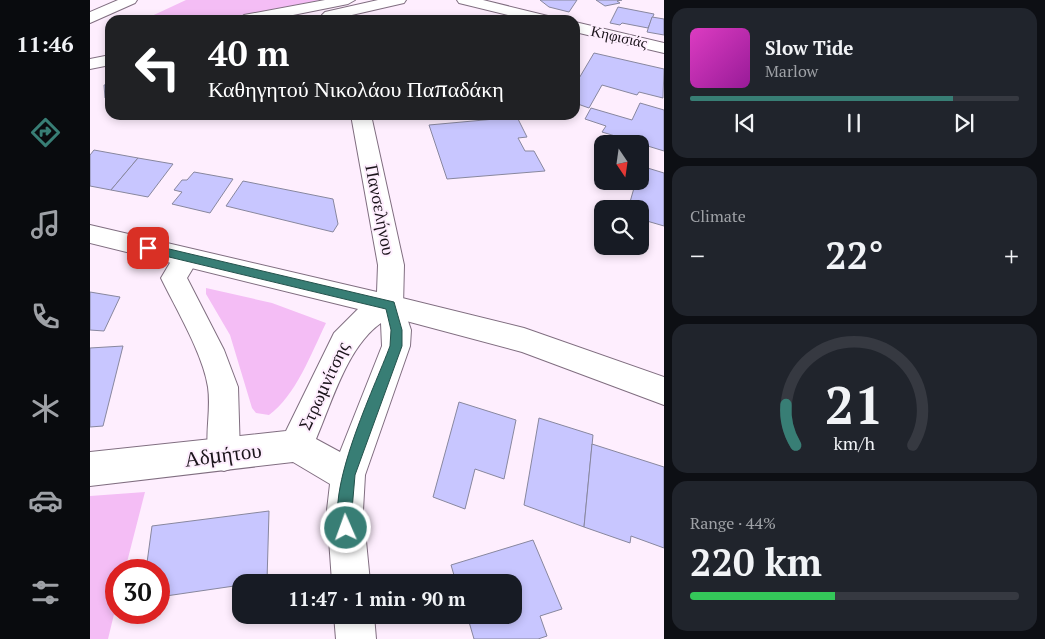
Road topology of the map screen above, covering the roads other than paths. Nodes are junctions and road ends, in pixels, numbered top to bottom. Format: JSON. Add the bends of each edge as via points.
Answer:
{"nodes":[{"id":1,"x":130,"y":0,"type":"edge"},
{"id":2,"x":399,"y":0,"type":"edge"},
{"id":3,"x":464,"y":0,"type":"edge"},
{"id":4,"x":496,"y":4,"type":"edge"},
{"id":5,"x":344,"y":11,"type":"edge"},
{"id":6,"x":300,"y":15,"type":"edge"},
{"id":7,"x":327,"y":15,"type":"edge"},
{"id":8,"x":531,"y":15,"type":"edge"},
{"id":9,"x":90,"y":18,"type":"edge"},
{"id":10,"x":580,"y":28,"type":"edge"},
{"id":11,"x":105,"y":47,"type":"edge"},
{"id":12,"x":664,"y":48,"type":"edge"},
{"id":13,"x":90,"y":50,"type":"edge"},
{"id":14,"x":105,"y":61,"type":"edge"},
{"id":15,"x":90,"y":64,"type":"edge"},
{"id":16,"x":362,"y":120,"type":"edge"},
{"id":17,"x":90,"y":234,"type":"edge"},
{"id":18,"x":186,"y":258,"type":"junction"},
{"id":19,"x":390,"y":306,"type":"junction"},
{"id":20,"x":664,"y":391,"type":"edge"},
{"id":21,"x":296,"y":446,"type":"junction"},
{"id":22,"x":224,"y":456,"type":"junction"},
{"id":23,"x":90,"y":469,"type":"edge"},
{"id":24,"x":348,"y":475,"type":"junction"},
{"id":25,"x":350,"y":574,"type":"edge"},
{"id":26,"x":355,"y":624,"type":"edge"},
{"id":27,"x":356,"y":639,"type":"edge"}],
"edges":[{"from":1,"to":9,"type":"street"},
{"from":2,"to":5,"type":"street"},
{"from":3,"to":4,"type":"street"},
{"from":4,"to":8,"type":"street"},
{"from":5,"to":6,"type":"street"},
{"from":5,"to":7,"type":"street"},
{"from":10,"to":12,"type":"street","name":"Κηφισιάς"},
{"from":11,"to":13,"type":"street"},
{"from":14,"to":15,"type":"street"},
{"from":16,"to":19,"type":"street","name":"Πανσελήνου","via":[[391,265]]},
{"from":17,"to":18,"type":"street"},
{"from":18,"to":19,"type":"street"},
{"from":18,"to":22,"type":"street","via":[[174,278],[214,359],[223,387]]},
{"from":19,"to":20,"type":"street","via":[[524,340]]},
{"from":19,"to":21,"type":"street","name":"Στρωμνίτσης","via":[[374,311],[344,342]]},
{"from":19,"to":24,"type":"street","via":[[397,330],[394,357]]},
{"from":21,"to":22,"type":"street","name":"Αδμήτου"},
{"from":21,"to":24,"type":"street"},
{"from":22,"to":23,"type":"street","name":"Αδμήτου"},
{"from":24,"to":25,"type":"street","via":[[345,510]]},
{"from":26,"to":27,"type":"street"}]}
